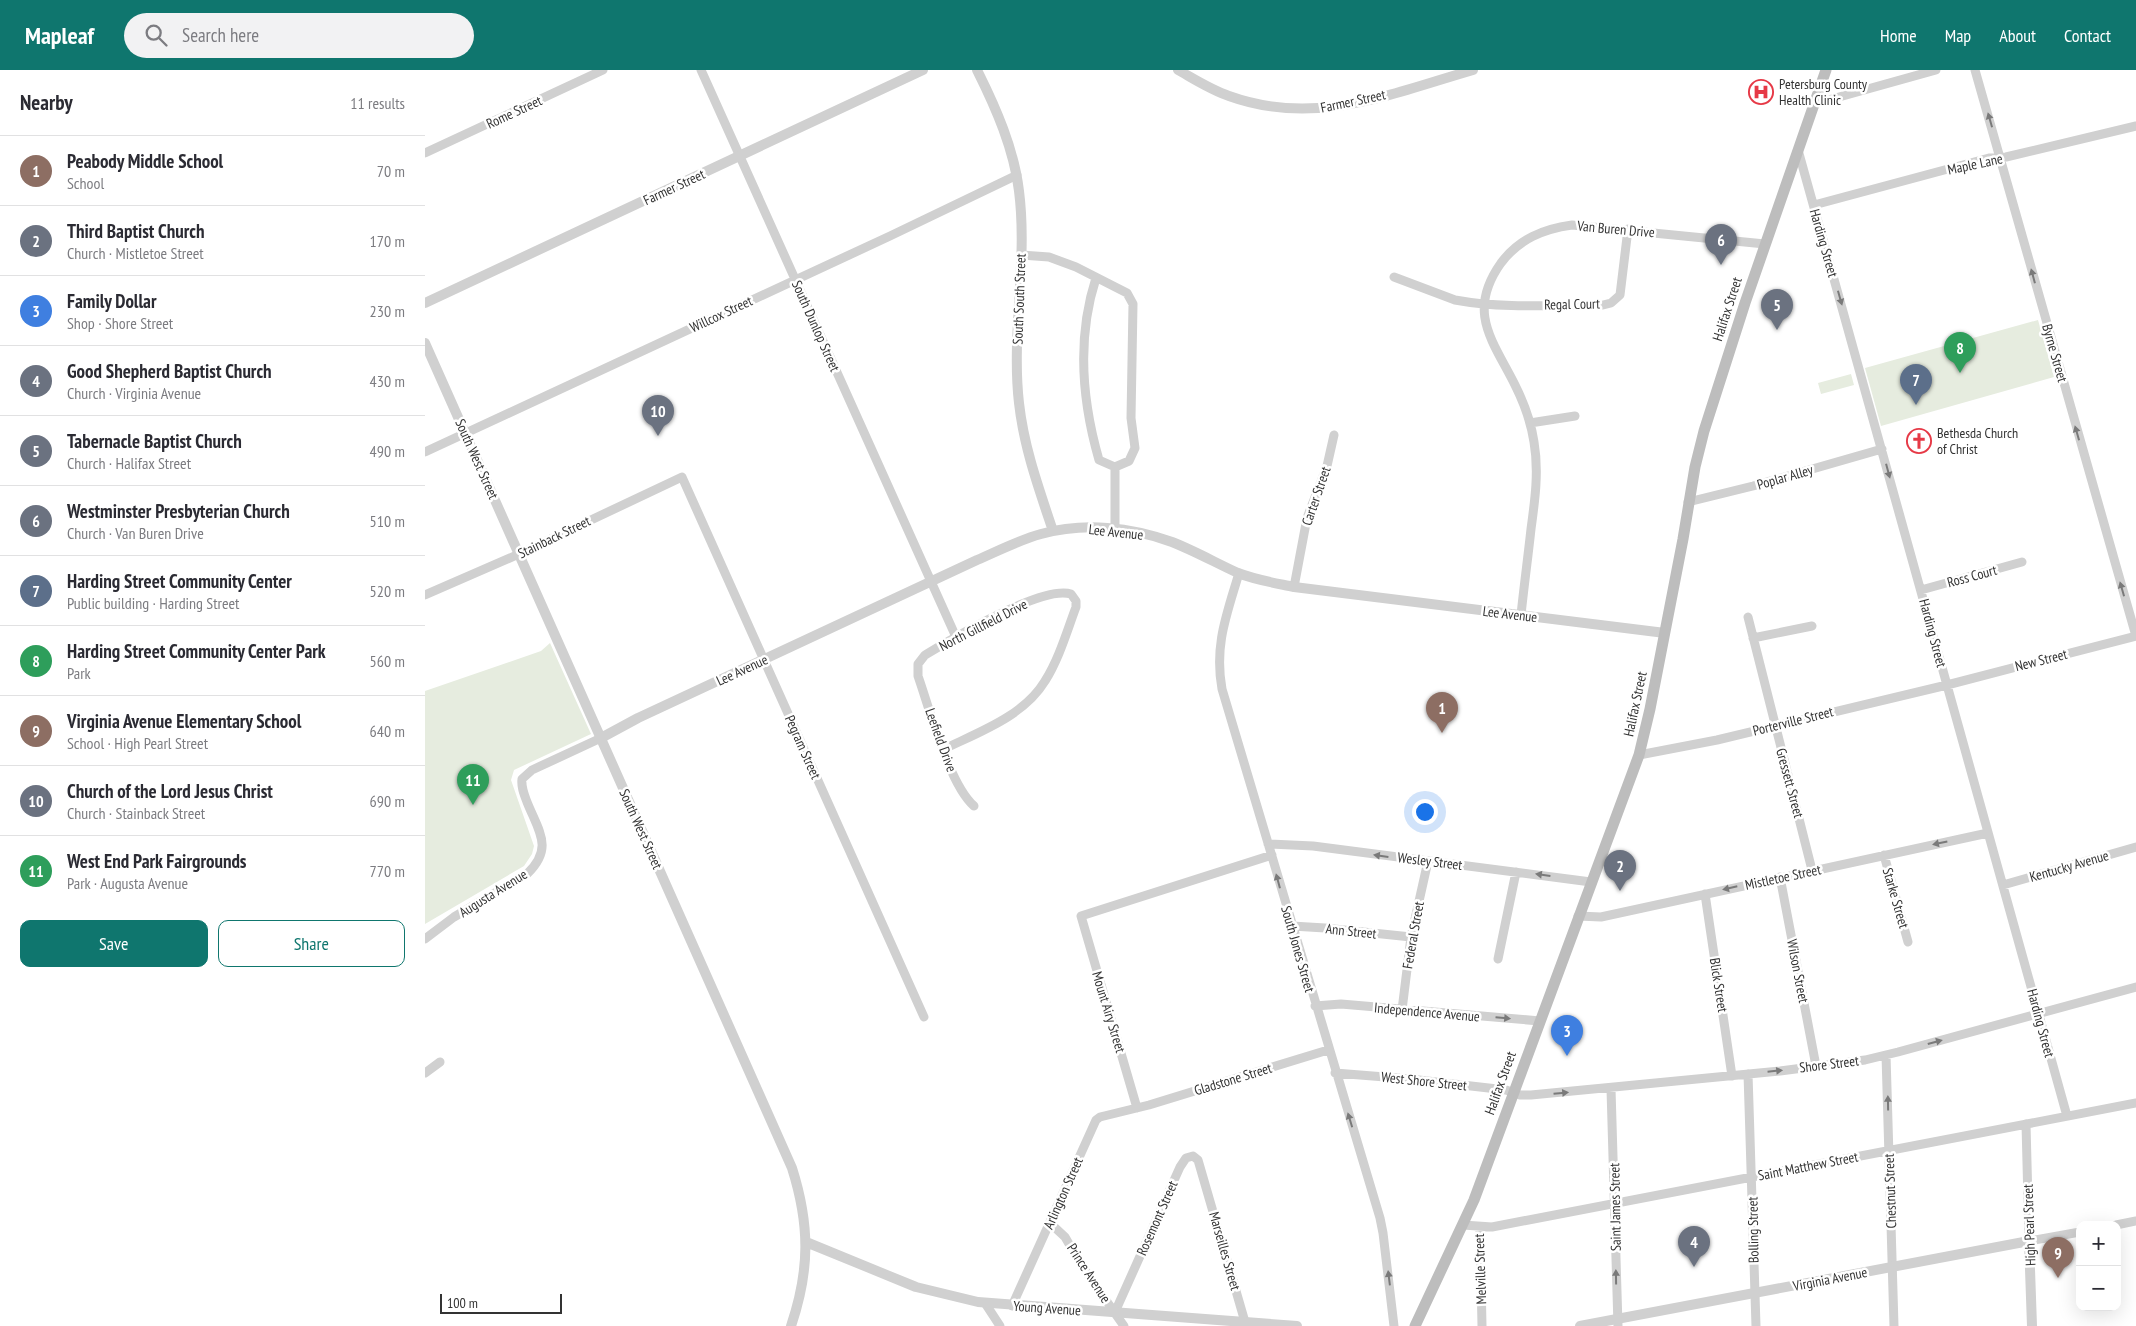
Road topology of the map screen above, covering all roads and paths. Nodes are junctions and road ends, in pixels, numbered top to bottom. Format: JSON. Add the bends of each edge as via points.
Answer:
{"nodes":[{"id":1,"x":603,"y":70,"type":"edge"},
{"id":2,"x":701,"y":70,"type":"edge"},
{"id":3,"x":923,"y":70,"type":"edge"},
{"id":4,"x":977,"y":70,"type":"edge"},
{"id":5,"x":1178,"y":70,"type":"edge"},
{"id":6,"x":1473,"y":70,"type":"edge"},
{"id":7,"x":1825,"y":70,"type":"edge"},
{"id":8,"x":1935,"y":70,"type":"edge"},
{"id":9,"x":1975,"y":70,"type":"edge"},
{"id":10,"x":1814,"y":104,"type":"junction"},
{"id":11,"x":2136,"y":126,"type":"edge"},
{"id":12,"x":1798,"y":150,"type":"junction"},
{"id":13,"x":425,"y":153,"type":"edge"},
{"id":14,"x":740,"y":156,"type":"junction"},
{"id":15,"x":2000,"y":157,"type":"junction"},
{"id":16,"x":1017,"y":175,"type":"junction"},
{"id":17,"x":1814,"y":205,"type":"junction"},
{"id":18,"x":1628,"y":230,"type":"junction"},
{"id":19,"x":1765,"y":244,"type":"junction"},
{"id":20,"x":1021,"y":255,"type":"junction"},
{"id":21,"x":1394,"y":277,"type":"dead end"},
{"id":22,"x":1096,"y":278,"type":"junction"},
{"id":23,"x":796,"y":280,"type":"junction"},
{"id":24,"x":425,"y":303,"type":"edge"},
{"id":25,"x":1485,"y":304,"type":"junction"},
{"id":26,"x":425,"y":343,"type":"edge"},
{"id":27,"x":1575,"y":416,"type":"dead end"},
{"id":28,"x":1530,"y":423,"type":"junction"},
{"id":29,"x":465,"y":434,"type":"junction"},
{"id":30,"x":1333,"y":435,"type":"dead end"},
{"id":31,"x":1881,"y":449,"type":"junction"},
{"id":32,"x":425,"y":452,"type":"edge"},
{"id":33,"x":1115,"y":467,"type":"junction"},
{"id":34,"x":682,"y":477,"type":"joint"},
{"id":35,"x":1688,"y":502,"type":"junction"},
{"id":36,"x":1115,"y":528,"type":"junction"},
{"id":37,"x":1053,"y":531,"type":"junction"},
{"id":38,"x":519,"y":554,"type":"junction"},
{"id":39,"x":2023,"y":562,"type":"dead end"},
{"id":40,"x":1239,"y":573,"type":"junction"},
{"id":41,"x":932,"y":582,"type":"junction"},
{"id":42,"x":1294,"y":587,"type":"junction"},
{"id":43,"x":1921,"y":590,"type":"junction"},
{"id":44,"x":425,"y":595,"type":"edge"},
{"id":45,"x":1521,"y":615,"type":"junction"},
{"id":46,"x":1748,"y":617,"type":"dead end"},
{"id":47,"x":1812,"y":626,"type":"dead end"},
{"id":48,"x":1665,"y":633,"type":"junction"},
{"id":49,"x":2136,"y":636,"type":"edge"},
{"id":50,"x":956,"y":637,"type":"junction"},
{"id":51,"x":1753,"y":638,"type":"junction"},
{"id":52,"x":764,"y":660,"type":"junction"},
{"id":53,"x":917,"y":670,"type":"joint"},
{"id":54,"x":1947,"y":685,"type":"junction"},
{"id":55,"x":1775,"y":725,"type":"junction"},
{"id":56,"x":601,"y":738,"type":"junction"},
{"id":57,"x":944,"y":749,"type":"junction"},
{"id":58,"x":1639,"y":755,"type":"junction"},
{"id":59,"x":974,"y":806,"type":"dead end"},
{"id":60,"x":1988,"y":833,"type":"junction"},
{"id":61,"x":1269,"y":844,"type":"junction"},
{"id":62,"x":2136,"y":847,"type":"edge"},
{"id":63,"x":1272,"y":855,"type":"junction"},
{"id":64,"x":1884,"y":855,"type":"junction"},
{"id":65,"x":1428,"y":861,"type":"junction"},
{"id":66,"x":1812,"y":870,"type":"junction"},
{"id":67,"x":1516,"y":872,"type":"junction"},
{"id":68,"x":1780,"y":877,"type":"junction"},
{"id":69,"x":1591,"y":882,"type":"junction"},
{"id":70,"x":2003,"y":885,"type":"junction"},
{"id":71,"x":1705,"y":894,"type":"junction"},
{"id":72,"x":1578,"y":916,"type":"junction"},
{"id":73,"x":1292,"y":926,"type":"junction"},
{"id":74,"x":1411,"y":937,"type":"junction"},
{"id":75,"x":425,"y":939,"type":"edge"},
{"id":76,"x":1909,"y":942,"type":"dead end"},
{"id":77,"x":1498,"y":958,"type":"dead end"},
{"id":78,"x":2136,"y":987,"type":"edge"},
{"id":79,"x":1315,"y":1006,"type":"junction"},
{"id":80,"x":1402,"y":1010,"type":"junction"},
{"id":81,"x":2039,"y":1013,"type":"junction"},
{"id":82,"x":924,"y":1017,"type":"dead end"},
{"id":83,"x":1539,"y":1021,"type":"junction"},
{"id":84,"x":1328,"y":1050,"type":"junction"},
{"id":85,"x":1886,"y":1055,"type":"junction"},
{"id":86,"x":439,"y":1062,"type":"dead end"},
{"id":87,"x":1817,"y":1066,"type":"junction"},
{"id":88,"x":425,"y":1073,"type":"edge"},
{"id":89,"x":1335,"y":1074,"type":"junction"},
{"id":90,"x":1748,"y":1074,"type":"junction"},
{"id":91,"x":1732,"y":1076,"type":"junction"},
{"id":92,"x":1611,"y":1089,"type":"junction"},
{"id":93,"x":1513,"y":1092,"type":"junction"},
{"id":94,"x":2136,"y":1103,"type":"edge"},
{"id":95,"x":1137,"y":1108,"type":"junction"},
{"id":96,"x":2067,"y":1116,"type":"junction"},
{"id":97,"x":2026,"y":1124,"type":"junction"},
{"id":98,"x":1889,"y":1151,"type":"junction"},
{"id":99,"x":1751,"y":1177,"type":"junction"},
{"id":100,"x":1204,"y":1180,"type":"joint"},
{"id":101,"x":1614,"y":1204,"type":"junction"},
{"id":102,"x":2136,"y":1221,"type":"edge"},
{"id":103,"x":1050,"y":1223,"type":"junction"},
{"id":104,"x":2121,"y":1224,"type":"edge"},
{"id":105,"x":1463,"y":1225,"type":"junction"},
{"id":106,"x":1480,"y":1228,"type":"junction"},
{"id":107,"x":2076,"y":1233,"type":"edge"},
{"id":108,"x":2029,"y":1241,"type":"junction"},
{"id":109,"x":806,"y":1242,"type":"junction"},
{"id":110,"x":1893,"y":1267,"type":"junction"},
{"id":111,"x":1754,"y":1293,"type":"junction"},
{"id":112,"x":985,"y":1303,"type":"junction"},
{"id":113,"x":1013,"y":1306,"type":"junction"},
{"id":114,"x":1115,"y":1312,"type":"junction"},
{"id":115,"x":1245,"y":1322,"type":"junction"},
{"id":116,"x":1618,"y":1322,"type":"edge"},
{"id":117,"x":791,"y":1326,"type":"edge"},
{"id":118,"x":1000,"y":1326,"type":"edge"},
{"id":119,"x":1124,"y":1326,"type":"edge"},
{"id":120,"x":1289,"y":1326,"type":"edge"},
{"id":121,"x":1297,"y":1326,"type":"edge"},
{"id":122,"x":1394,"y":1326,"type":"edge"},
{"id":123,"x":1415,"y":1326,"type":"edge"},
{"id":124,"x":1482,"y":1326,"type":"edge"},
{"id":125,"x":1580,"y":1326,"type":"edge"},
{"id":126,"x":1756,"y":1326,"type":"edge"},
{"id":127,"x":1894,"y":1326,"type":"edge"},
{"id":128,"x":2032,"y":1326,"type":"edge"}],
"edges":[{"from":1,"to":13,"type":"street","name":"Rome Street"},
{"from":2,"to":14,"type":"street","name":"South Dunlop Street"},
{"from":3,"to":14,"type":"street","name":"Farmer Street"},
{"from":4,"to":16,"type":"street","name":"South South Street","via":[[1001,125]]},
{"from":5,"to":6,"type":"street","name":"Farmer Street","via":[[1212,89],[1247,102],[1309,110],[1359,102]]},
{"from":7,"to":10,"type":"main road","name":"Halifax Street"},
{"from":8,"to":10,"type":"street"},
{"from":15,"to":9,"type":"street","name":"Byrne Street","one_way":true},
{"from":10,"to":12,"type":"main road","name":"Halifax Street"},
{"from":11,"to":15,"type":"street","name":"Maple Lane"},
{"from":12,"to":17,"type":"street","name":"Harding Street"},
{"from":12,"to":19,"type":"main road","name":"Halifax Street"},
{"from":14,"to":23,"type":"street","name":"South Dunlop Street"},
{"from":14,"to":24,"type":"street","name":"Farmer Street"},
{"from":15,"to":17,"type":"street","name":"Maple Lane"},
{"from":49,"to":15,"type":"street","name":"Byrne Street","one_way":true},
{"from":16,"to":20,"type":"street","name":"South South Street"},
{"from":16,"to":23,"type":"street","name":"Willcox Street"},
{"from":17,"to":31,"type":"street","name":"Harding Street","one_way":true},
{"from":18,"to":19,"type":"street","name":"Van Buren Drive"},
{"from":18,"to":25,"type":"street","name":"Van Buren Drive","via":[[1572,225],[1535,234],[1510,253],[1496,271]]},
{"from":18,"to":25,"type":"street","name":"Regal Court","via":[[1621,293],[1611,303]]},
{"from":19,"to":35,"type":"main road","name":"Halifax Street","via":[[1710,410]]},
{"from":20,"to":22,"type":"street","via":[[1049,257]]},
{"from":20,"to":37,"type":"street","name":"South South Street","via":[[1017,348],[1019,403],[1029,460]]},
{"from":21,"to":25,"type":"street","name":"Regal Court","via":[[1455,300]]},
{"from":22,"to":33,"type":"street","via":[[1085,332],[1085,392],[1099,460]]},
{"from":22,"to":33,"type":"street","via":[[1127,293],[1133,304],[1131,418],[1135,448],[1129,461]]},
{"from":23,"to":29,"type":"street","name":"Willcox Street"},
{"from":23,"to":41,"type":"street","name":"South Dunlop Street"},
{"from":25,"to":28,"type":"street","name":"Van Buren Drive","via":[[1490,340],[1515,386]]},
{"from":26,"to":29,"type":"street","name":"South West Street"},
{"from":27,"to":28,"type":"street"},
{"from":28,"to":45,"type":"street","name":"Van Buren Drive","via":[[1537,481]]},
{"from":29,"to":32,"type":"street","name":"Willcox Street"},
{"from":29,"to":38,"type":"street","name":"South West Street"},
{"from":30,"to":42,"type":"street","name":"Carter Street","via":[[1327,466],[1307,518]]},
{"from":31,"to":35,"type":"street","name":"Poplar Alley"},
{"from":31,"to":43,"type":"street","name":"Harding Street","one_way":true},
{"from":33,"to":36,"type":"street"},
{"from":34,"to":38,"type":"street","name":"Stainback Street"},
{"from":34,"to":52,"type":"street","name":"Pegram Street"},
{"from":35,"to":48,"type":"main road","name":"Halifax Street"},
{"from":36,"to":37,"type":"street","name":"Lee Avenue"},
{"from":36,"to":40,"type":"street","name":"Lee Avenue","via":[[1173,543]]},
{"from":37,"to":41,"type":"street","name":"Lee Avenue","via":[[1022,540]]},
{"from":38,"to":44,"type":"street","name":"Stainback Street"},
{"from":38,"to":56,"type":"street","name":"South West Street"},
{"from":39,"to":43,"type":"street","name":"Ross Court"},
{"from":40,"to":42,"type":"street","name":"Lee Avenue"},
{"from":40,"to":61,"type":"street","name":"South Jones Street","via":[[1221,633],[1218,660]]},
{"from":41,"to":50,"type":"street","name":"South Dunlop Street"},
{"from":41,"to":52,"type":"street","name":"Lee Avenue"},
{"from":42,"to":45,"type":"street","name":"Lee Avenue"},
{"from":43,"to":54,"type":"street","name":"Harding Street"},
{"from":45,"to":48,"type":"street","name":"Lee Avenue"},
{"from":46,"to":51,"type":"street","name":"Gressett Street"},
{"from":47,"to":51,"type":"street"},
{"from":48,"to":58,"type":"main road","name":"Halifax Street"},
{"from":49,"to":54,"type":"street","name":"New Street"},
{"from":50,"to":53,"type":"street","name":"North Gillfield Drive","via":[[925,655]]},
{"from":50,"to":57,"type":"street","name":"North Gillfield Drive","via":[[1021,604],[1058,593],[1071,594],[1076,601],[1052,670],[1028,702]]},
{"from":51,"to":55,"type":"street","name":"Gressett Street"},
{"from":52,"to":56,"type":"street","name":"Lee Avenue"},
{"from":52,"to":82,"type":"street","name":"Pegram Street"},
{"from":53,"to":57,"type":"street","name":"Leefield Drive"},
{"from":54,"to":55,"type":"street","name":"Porterville Street"},
{"from":54,"to":60,"type":"street","name":"Harding Street"},
{"from":55,"to":58,"type":"street","name":"Porterville Street"},
{"from":55,"to":66,"type":"street","name":"Gressett Street"},
{"from":56,"to":75,"type":"street","name":"Augusta Avenue","via":[[532,770],[522,779],[522,789],[542,839],[542,853],[536,865]]},
{"from":56,"to":109,"type":"street","name":"South West Street","via":[[792,1168],[803,1207]]},
{"from":57,"to":59,"type":"street","name":"Leefield Drive","via":[[961,792]]},
{"from":58,"to":69,"type":"main road","name":"Halifax Street"},
{"from":60,"to":64,"type":"street","name":"Mistletoe Street","one_way":true},
{"from":60,"to":70,"type":"street","name":"Harding Street"},
{"from":61,"to":63,"type":"street","name":"South Jones Street"},
{"from":65,"to":61,"type":"street","name":"Wesley Street","one_way":true,"via":[[1313,846]]},
{"from":62,"to":70,"type":"street","name":"Kentucky Avenue"},
{"from":73,"to":63,"type":"street","name":"South Jones Street","one_way":true},
{"from":63,"to":95,"type":"street","name":"Mount Airy Street","via":[[1081,916]]},
{"from":64,"to":66,"type":"street","name":"Mistletoe Street"},
{"from":64,"to":76,"type":"street","name":"Starke Street"},
{"from":65,"to":67,"type":"street","name":"Wesley Street"},
{"from":65,"to":74,"type":"street","name":"Federal Street"},
{"from":66,"to":68,"type":"street","name":"Mistletoe Street"},
{"from":69,"to":67,"type":"street","name":"Wesley Street","one_way":true},
{"from":67,"to":77,"type":"street"},
{"from":68,"to":71,"type":"street","name":"Mistletoe Street","one_way":true},
{"from":68,"to":87,"type":"street","name":"Wilson Street"},
{"from":69,"to":72,"type":"main road","name":"Halifax Street"},
{"from":70,"to":81,"type":"street","name":"Harding Street"},
{"from":71,"to":72,"type":"street","name":"Mistletoe Street","via":[[1601,917]]},
{"from":71,"to":91,"type":"street","name":"Blick Street"},
{"from":72,"to":83,"type":"main road","name":"Halifax Street"},
{"from":73,"to":74,"type":"street","name":"Ann Street"},
{"from":73,"to":79,"type":"street","name":"South Jones Street"},
{"from":74,"to":80,"type":"street","name":"Federal Street"},
{"from":78,"to":81,"type":"street","name":"Shore Street"},
{"from":79,"to":80,"type":"street","name":"Independence Avenue","via":[[1341,1004]]},
{"from":79,"to":84,"type":"street","name":"South Jones Street"},
{"from":80,"to":83,"type":"street","name":"Independence Avenue","one_way":true},
{"from":85,"to":81,"type":"street","name":"Shore Street","one_way":true},
{"from":81,"to":96,"type":"street","name":"Harding Street"},
{"from":83,"to":93,"type":"main road","name":"Halifax Street"},
{"from":84,"to":89,"type":"street","name":"South Jones Street"},
{"from":84,"to":95,"type":"street","name":"Gladstone Street"},
{"from":85,"to":87,"type":"street","name":"Shore Street"},
{"from":98,"to":85,"type":"street","name":"Chestnut Street","one_way":true},
{"from":86,"to":88,"type":"street"},
{"from":90,"to":87,"type":"street","name":"Shore Street","one_way":true},
{"from":89,"to":93,"type":"street","name":"West Shore Street","via":[[1411,1079]]},
{"from":122,"to":89,"type":"street","name":"South Jones Street","one_way":true,"via":[[1383,1233]]},
{"from":90,"to":91,"type":"street","name":"Shore Street"},
{"from":90,"to":99,"type":"street","name":"Bolling Street"},
{"from":91,"to":92,"type":"street","name":"Shore Street"},
{"from":93,"to":92,"type":"street","name":"Shore Street","one_way":true,"via":[[1531,1095]]},
{"from":92,"to":101,"type":"street","name":"Saint James Street"},
{"from":93,"to":105,"type":"main road","name":"Halifax Street"},
{"from":94,"to":96,"type":"street","name":"Saint Matthew Street"},
{"from":95,"to":103,"type":"street","name":"Arlington Street","via":[[1096,1120]]},
{"from":96,"to":97,"type":"street","name":"Saint Matthew Street"},
{"from":97,"to":98,"type":"street","name":"Saint Matthew Street"},
{"from":97,"to":108,"type":"street","name":"High Pearl Street"},
{"from":98,"to":99,"type":"street","name":"Saint Matthew Street"},
{"from":98,"to":110,"type":"street","name":"Chestnut Street"},
{"from":99,"to":101,"type":"street","name":"Saint Matthew Street"},
{"from":99,"to":111,"type":"street","name":"Bolling Street"},
{"from":100,"to":114,"type":"street","name":"Rosemont Street","via":[[1197,1158],[1186,1158]]},
{"from":100,"to":115,"type":"street","name":"Marseilles Street"},
{"from":101,"to":106,"type":"street","name":"Saint Matthew Street"},
{"from":116,"to":101,"type":"street","name":"Saint James Street","one_way":true},
{"from":102,"to":104,"type":"street"},
{"from":103,"to":113,"type":"street","name":"Arlington Street"},
{"from":103,"to":114,"type":"street","name":"Prince Avenue","via":[[1065,1237]]},
{"from":105,"to":106,"type":"street","name":"Melville Street"},
{"from":105,"to":123,"type":"main road","name":"Halifax Street"},
{"from":106,"to":124,"type":"street","name":"Melville Street"},
{"from":107,"to":108,"type":"street","name":"Virginia Avenue"},
{"from":108,"to":110,"type":"street","name":"Virginia Avenue"},
{"from":108,"to":128,"type":"street","name":"High Pearl Street"},
{"from":109,"to":112,"type":"street","name":"Young Avenue","via":[[916,1287]]},
{"from":109,"to":117,"type":"street","name":"South West Street","via":[[803,1282]]},
{"from":110,"to":111,"type":"street","name":"Virginia Avenue"},
{"from":110,"to":127,"type":"street","name":"Chestnut Street"},
{"from":111,"to":116,"type":"street","name":"Virginia Avenue"},
{"from":111,"to":126,"type":"street","name":"Bolling Street"},
{"from":112,"to":113,"type":"street","name":"Young Avenue"},
{"from":112,"to":118,"type":"street"},
{"from":113,"to":114,"type":"street","name":"Young Avenue"},
{"from":114,"to":115,"type":"street","name":"Young Avenue"},
{"from":114,"to":119,"type":"street","name":"Prince Avenue"},
{"from":115,"to":120,"type":"street","name":"Young Avenue"},
{"from":116,"to":125,"type":"street","name":"Virginia Avenue"},
{"from":120,"to":121,"type":"street","name":"Young Avenue"}]}
